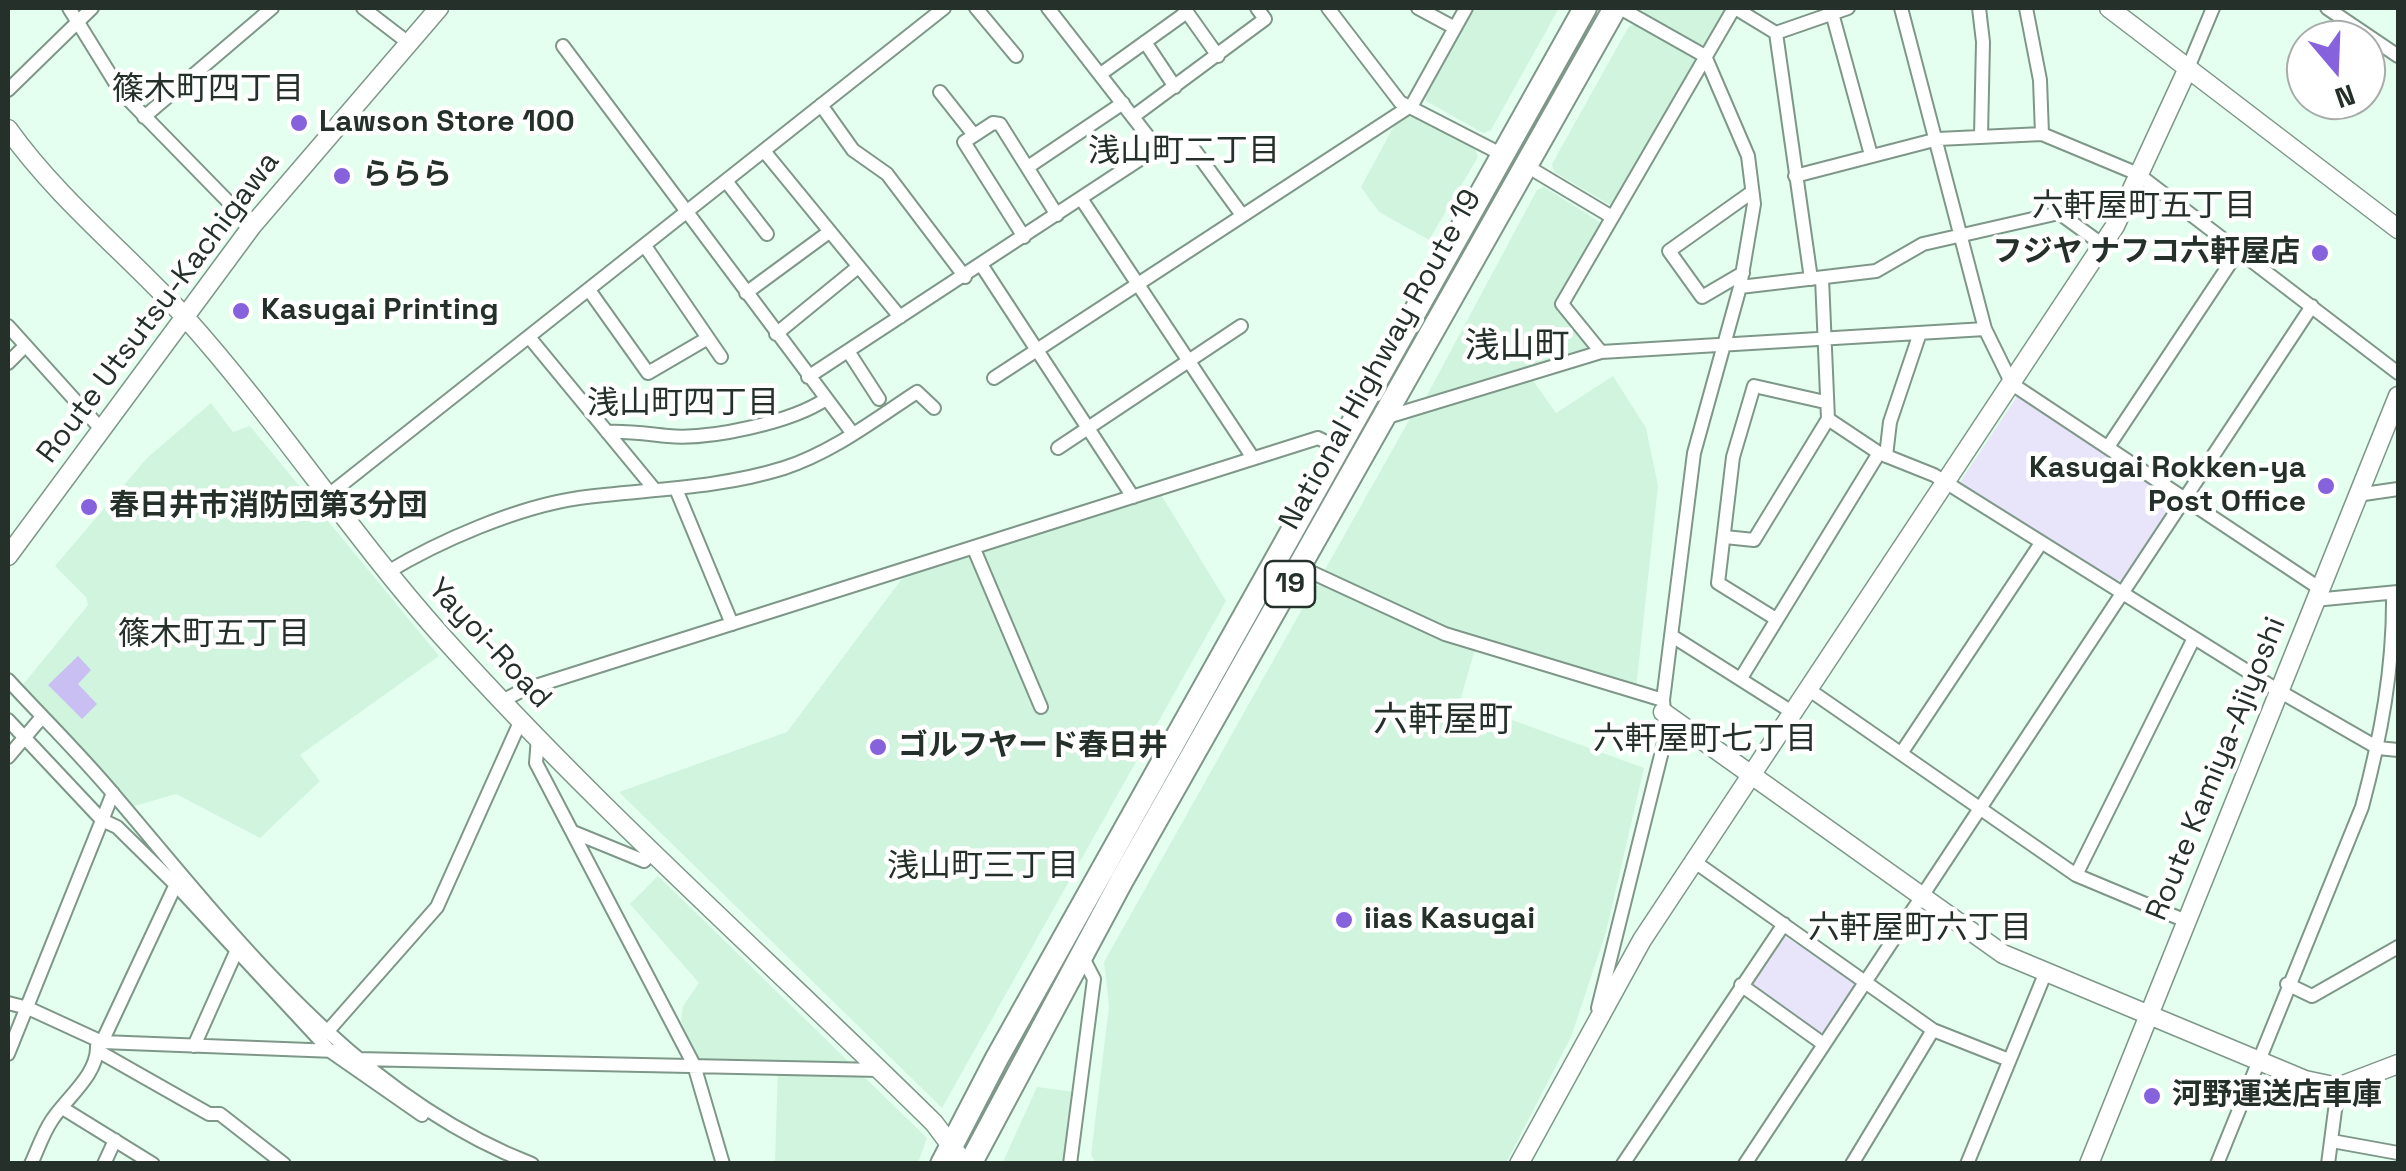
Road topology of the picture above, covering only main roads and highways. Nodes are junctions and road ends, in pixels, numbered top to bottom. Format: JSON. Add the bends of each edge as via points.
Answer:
{"nodes":[{"id":1,"x":1586,"y":8,"type":"edge"},
{"id":2,"x":1618,"y":8,"type":"edge"},
{"id":3,"x":957,"y":1159,"type":"edge"}],
"edges":[{"from":1,"to":3,"type":"highway","name":"National Highway Route 19","number":"19","via":[[1338,448]]},
{"from":2,"to":3,"type":"highway","name":"National Highway Route 19","number":"19","via":[[1082,956]]}]}
